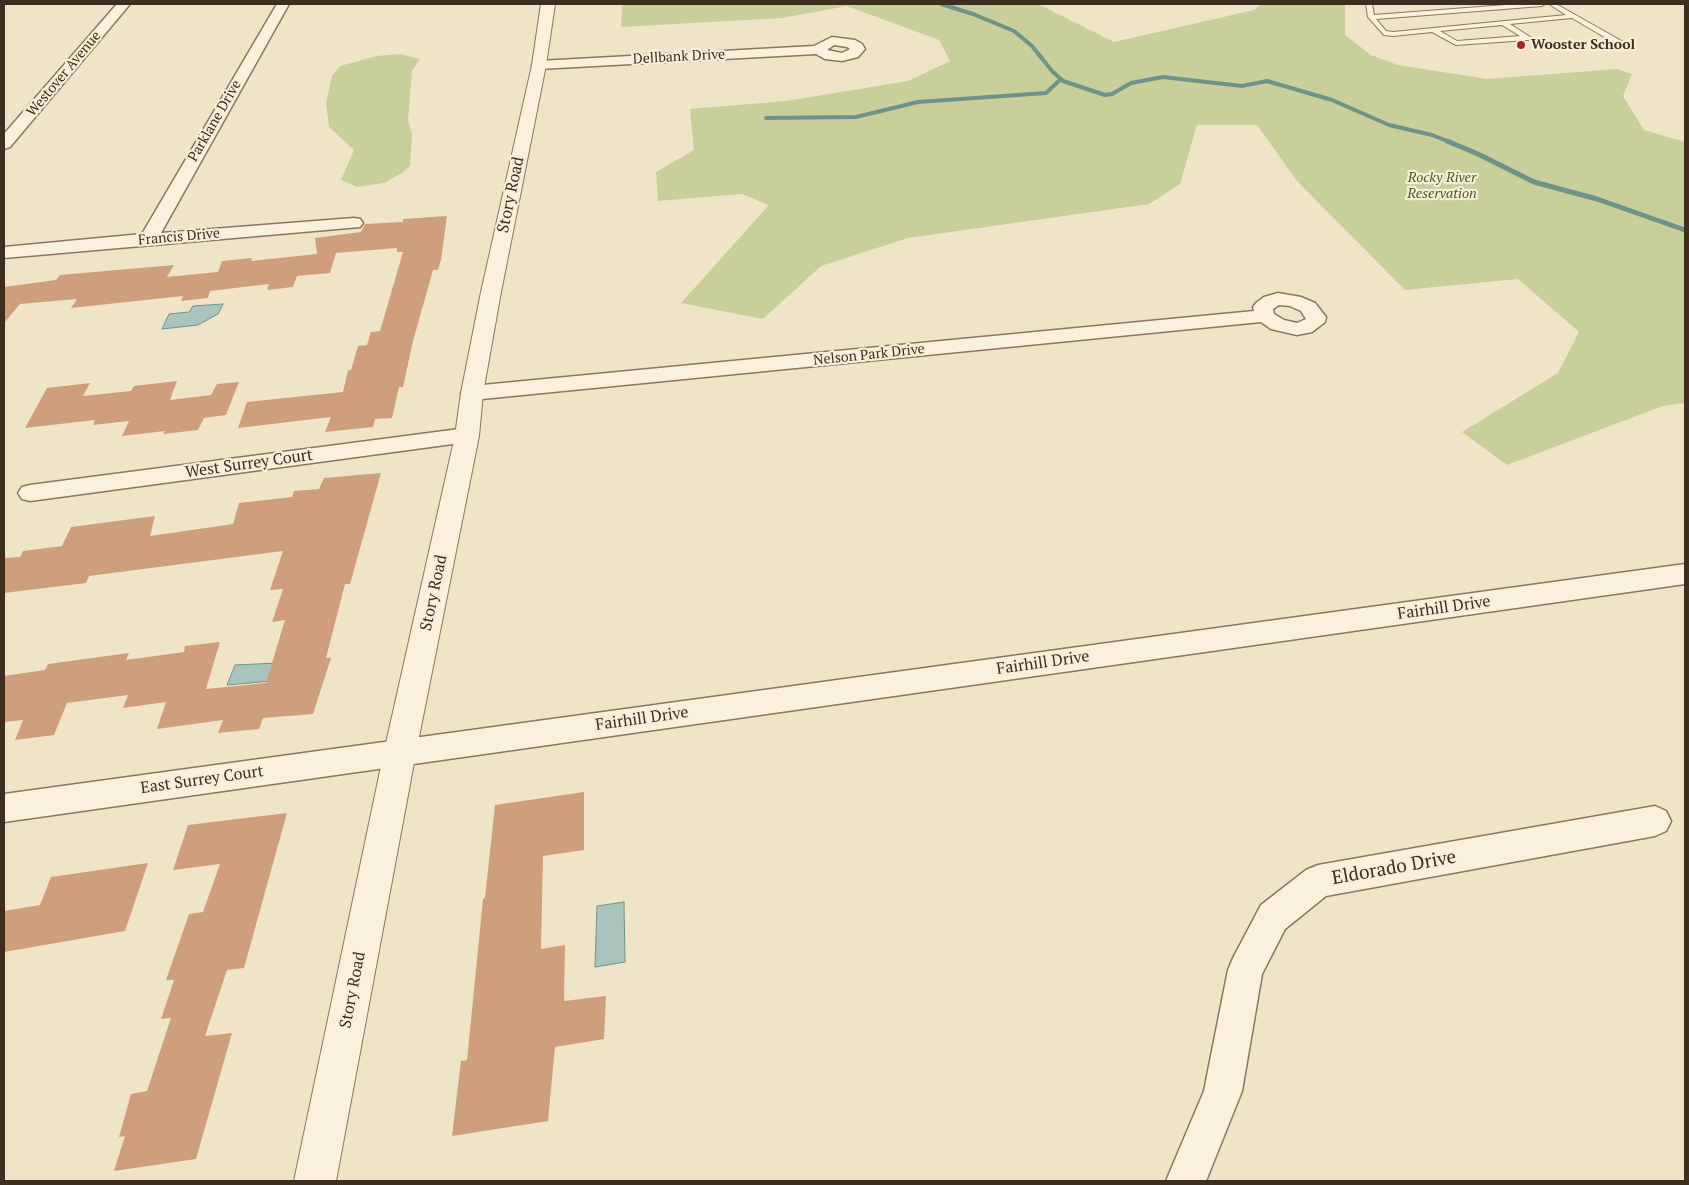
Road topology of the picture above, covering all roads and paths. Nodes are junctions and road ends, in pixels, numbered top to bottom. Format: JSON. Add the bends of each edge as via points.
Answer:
{"nodes":[{"id":1,"x":124,"y":4,"type":"edge"},
{"id":2,"x":283,"y":4,"type":"edge"},
{"id":3,"x":548,"y":4,"type":"edge"},
{"id":4,"x":1369,"y":4,"type":"edge"},
{"id":5,"x":1542,"y":4,"type":"edge"},
{"id":6,"x":1552,"y":4,"type":"edge"},
{"id":7,"x":1574,"y":16,"type":"junction"},
{"id":8,"x":1371,"y":17,"type":"junction"},
{"id":9,"x":1503,"y":23,"type":"junction"},
{"id":10,"x":1432,"y":30,"type":"junction"},
{"id":11,"x":1621,"y":43,"type":"dead end"},
{"id":12,"x":820,"y":50,"type":"dead end"},
{"id":13,"x":539,"y":65,"type":"junction"},
{"id":14,"x":4,"y":144,"type":"edge"},
{"id":15,"x":354,"y":223,"type":"dead end"},
{"id":16,"x":148,"y":239,"type":"junction"},
{"id":17,"x":4,"y":253,"type":"edge"},
{"id":18,"x":1265,"y":316,"type":"dead end"},
{"id":19,"x":472,"y":393,"type":"junction"},
{"id":20,"x":468,"y":436,"type":"junction"},
{"id":21,"x":30,"y":493,"type":"dead end"},
{"id":22,"x":1685,"y":574,"type":"edge"},
{"id":23,"x":400,"y":752,"type":"junction"},
{"id":24,"x":4,"y":808,"type":"edge"},
{"id":25,"x":1655,"y":821,"type":"dead end"},
{"id":26,"x":315,"y":1181,"type":"edge"},
{"id":27,"x":1186,"y":1181,"type":"edge"}],
"edges":[{"from":1,"to":14,"type":"street","name":"Westover Avenue"},
{"from":2,"to":16,"type":"street","name":"Parklane Drive"},
{"from":3,"to":13,"type":"street","name":"Story Road"},
{"from":4,"to":8,"type":"lane"},
{"from":5,"to":8,"type":"lane"},
{"from":6,"to":7,"type":"lane"},
{"from":7,"to":9,"type":"lane"},
{"from":7,"to":11,"type":"lane"},
{"from":8,"to":10,"type":"lane","via":[[1384,33]]},
{"from":9,"to":10,"type":"lane"},
{"from":9,"to":10,"type":"lane","via":[[1528,38],[1456,43]]},
{"from":12,"to":13,"type":"street","name":"Dellbank Drive"},
{"from":13,"to":19,"type":"street","name":"Story Road"},
{"from":15,"to":16,"type":"street","name":"Francis Drive"},
{"from":16,"to":17,"type":"street","name":"Francis Drive"},
{"from":18,"to":19,"type":"street","name":"Nelson Park Drive"},
{"from":19,"to":20,"type":"street","name":"Story Road"},
{"from":20,"to":21,"type":"street","name":"West Surrey Court"},
{"from":20,"to":23,"type":"street","name":"Story Road"},
{"from":22,"to":23,"type":"street","name":"Fairhill Drive"},
{"from":23,"to":24,"type":"street","name":"East Surrey Court"},
{"from":23,"to":26,"type":"street","name":"Story Road"},
{"from":25,"to":27,"type":"street","name":"Eldorado Drive","via":[[1318,881],[1273,917],[1245,970],[1223,1091]]}]}
